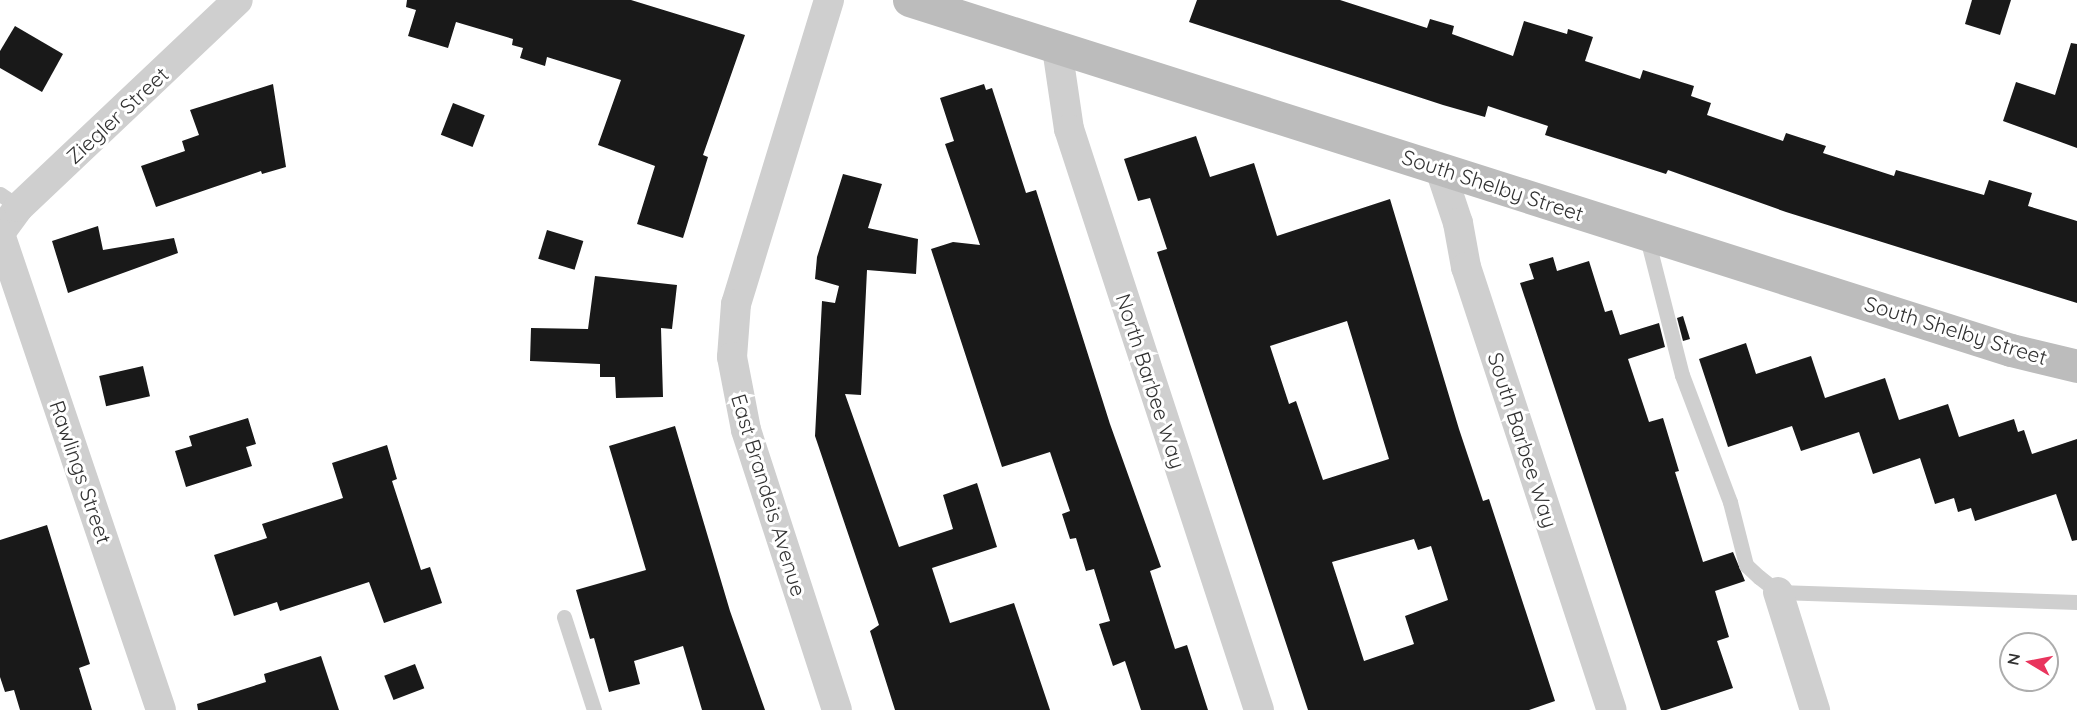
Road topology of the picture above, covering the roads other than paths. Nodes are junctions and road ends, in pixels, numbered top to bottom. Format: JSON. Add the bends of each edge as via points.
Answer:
{"nodes":[{"id":1,"x":238,"y":0,"type":"edge"},
{"id":2,"x":830,"y":0,"type":"edge"},
{"id":3,"x":909,"y":0,"type":"edge"},
{"id":4,"x":1057,"y":48,"type":"junction"},
{"id":5,"x":1440,"y":169,"type":"junction"},
{"id":6,"x":10,"y":200,"type":"edge"},
{"id":7,"x":0,"y":234,"type":"edge"},
{"id":8,"x":1646,"y":234,"type":"junction"},
{"id":9,"x":2077,"y":366,"type":"edge"},
{"id":10,"x":1778,"y":592,"type":"junction"},
{"id":11,"x":2077,"y":602,"type":"edge"},
{"id":12,"x":564,"y":617,"type":"dead end"},
{"id":13,"x":161,"y":710,"type":"edge"},
{"id":14,"x":594,"y":710,"type":"edge"},
{"id":15,"x":837,"y":710,"type":"edge"},
{"id":16,"x":1259,"y":710,"type":"edge"},
{"id":17,"x":1612,"y":710,"type":"edge"},
{"id":18,"x":1815,"y":710,"type":"edge"}],
"edges":[{"from":1,"to":6,"type":"street","name":"Ziegler Street"},
{"from":2,"to":15,"type":"street","name":"East Brandeis Avenue","via":[[739,293],[732,357],[746,430]]},
{"from":3,"to":4,"type":"main road","name":"South Shelby Street"},
{"from":4,"to":5,"type":"main road","name":"South Shelby Street"},
{"from":4,"to":16,"type":"street","name":"North Barbee Way","via":[[1069,129]]},
{"from":5,"to":8,"type":"main road","name":"South Shelby Street"},
{"from":5,"to":17,"type":"street","name":"South Barbee Way","via":[[1458,223],[1466,267]]},
{"from":6,"to":7,"type":"street","name":"Ziegler Street"},
{"from":7,"to":13,"type":"street","name":"Rawlings Street"},
{"from":8,"to":9,"type":"main road","name":"South Shelby Street","via":[[2011,350]]},
{"from":8,"to":10,"type":"lane","via":[[1682,375],[1730,502],[1746,565]]},
{"from":10,"to":11,"type":"lane"},
{"from":10,"to":18,"type":"street"},
{"from":12,"to":14,"type":"lane"}]}
